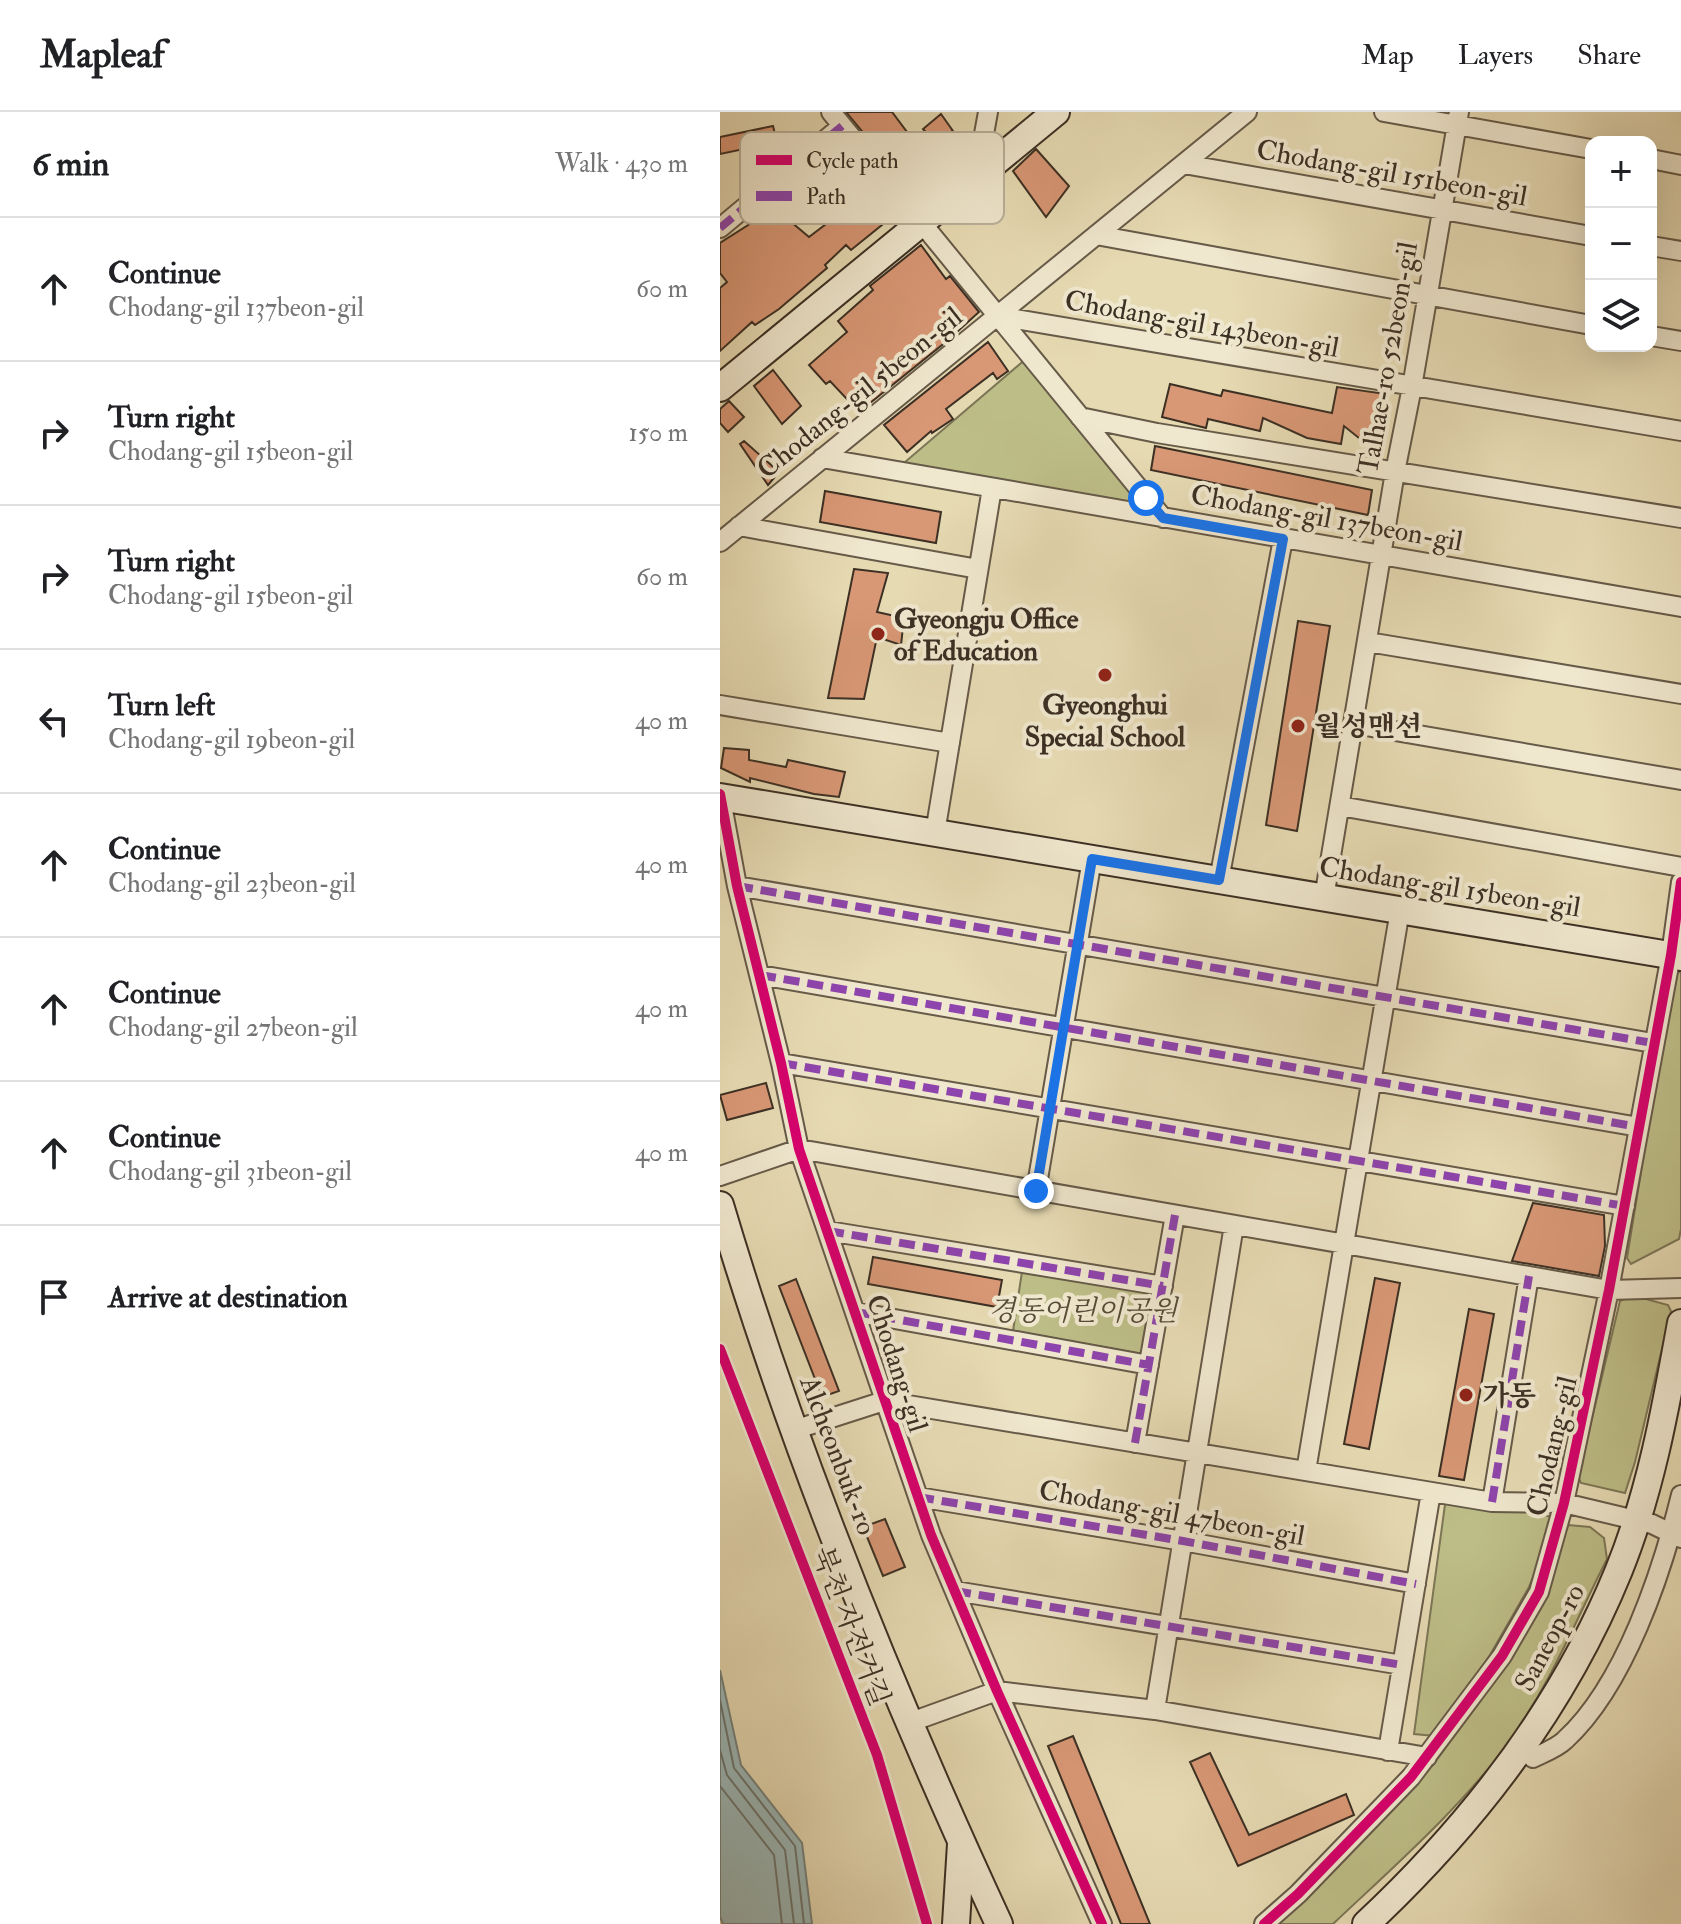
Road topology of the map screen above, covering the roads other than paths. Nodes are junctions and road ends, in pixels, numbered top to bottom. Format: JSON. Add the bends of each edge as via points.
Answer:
{"nodes":[{"id":1,"x":988,"y":112,"type":"edge"},
{"id":2,"x":1056,"y":112,"type":"edge"},
{"id":3,"x":1247,"y":112,"type":"edge"},
{"id":4,"x":1384,"y":112,"type":"edge"},
{"id":5,"x":1458,"y":119,"type":"edge"},
{"id":6,"x":984,"y":132,"type":"edge"},
{"id":7,"x":1585,"y":148,"type":"edge"},
{"id":8,"x":1004,"y":155,"type":"edge"},
{"id":9,"x":1657,"y":160,"type":"edge"},
{"id":10,"x":1184,"y":164,"type":"junction"},
{"id":11,"x":1681,"y":165,"type":"edge"},
{"id":12,"x":740,"y":209,"type":"edge"},
{"id":13,"x":1442,"y":210,"type":"junction"},
{"id":14,"x":920,"y":224,"type":"edge"},
{"id":15,"x":922,"y":224,"type":"edge"},
{"id":16,"x":720,"y":228,"type":"edge"},
{"id":17,"x":1096,"y":235,"type":"junction"},
{"id":18,"x":1585,"y":235,"type":"edge"},
{"id":19,"x":1657,"y":247,"type":"edge"},
{"id":20,"x":1681,"y":251,"type":"edge"},
{"id":21,"x":1427,"y":297,"type":"junction"},
{"id":22,"x":997,"y":316,"type":"junction"},
{"id":23,"x":1585,"y":324,"type":"edge"},
{"id":24,"x":1657,"y":337,"type":"edge"},
{"id":25,"x":1681,"y":341,"type":"edge"},
{"id":26,"x":1412,"y":387,"type":"junction"},
{"id":27,"x":720,"y":388,"type":"edge"},
{"id":28,"x":1080,"y":417,"type":"junction"},
{"id":29,"x":1681,"y":431,"type":"edge"},
{"id":30,"x":822,"y":458,"type":"junction"},
{"id":31,"x":1395,"y":472,"type":"junction"},
{"id":32,"x":992,"y":488,"type":"junction"},
{"id":33,"x":1163,"y":518,"type":"junction"},
{"id":34,"x":1681,"y":518,"type":"edge"},
{"id":35,"x":739,"y":526,"type":"junction"},
{"id":36,"x":1283,"y":539,"type":"junction"},
{"id":37,"x":720,"y":542,"type":"edge"},
{"id":38,"x":1381,"y":554,"type":"junction"},
{"id":39,"x":978,"y":569,"type":"junction"},
{"id":40,"x":1681,"y":607,"type":"edge"},
{"id":41,"x":1368,"y":642,"type":"junction"},
{"id":42,"x":1681,"y":694,"type":"edge"},
{"id":43,"x":720,"y":705,"type":"edge"},
{"id":44,"x":1354,"y":724,"type":"junction"},
{"id":45,"x":950,"y":743,"type":"junction"},
{"id":46,"x":1681,"y":780,"type":"edge"},
{"id":47,"x":720,"y":796,"type":"edge"},
{"id":48,"x":1340,"y":806,"type":"junction"},
{"id":49,"x":935,"y":833,"type":"junction"},
{"id":50,"x":1092,"y":859,"type":"junction"},
{"id":51,"x":1681,"y":867,"type":"edge"},
{"id":52,"x":1219,"y":880,"type":"junction"},
{"id":53,"x":1681,"y":882,"type":"edge"},
{"id":54,"x":737,"y":886,"type":"junction"},
{"id":55,"x":1324,"y":898,"type":"junction"},
{"id":56,"x":1400,"y":910,"type":"junction"},
{"id":57,"x":1078,"y":944,"type":"junction"},
{"id":58,"x":1676,"y":956,"type":"edge"},
{"id":59,"x":760,"y":975,"type":"junction"},
{"id":60,"x":1385,"y":997,"type":"junction"},
{"id":61,"x":1063,"y":1028,"type":"junction"},
{"id":62,"x":1653,"y":1043,"type":"junction"},
{"id":63,"x":781,"y":1063,"type":"junction"},
{"id":64,"x":1371,"y":1081,"type":"junction"},
{"id":65,"x":1049,"y":1109,"type":"junction"},
{"id":66,"x":1639,"y":1127,"type":"junction"},
{"id":67,"x":799,"y":1149,"type":"junction"},
{"id":68,"x":1358,"y":1161,"type":"junction"},
{"id":69,"x":720,"y":1176,"type":"edge"},
{"id":70,"x":1036,"y":1191,"type":"junction"},
{"id":71,"x":720,"y":1205,"type":"edge"},
{"id":72,"x":1625,"y":1206,"type":"junction"},
{"id":73,"x":1175,"y":1215,"type":"junction"},
{"id":74,"x":1234,"y":1225,"type":"junction"},
{"id":75,"x":828,"y":1231,"type":"junction"},
{"id":76,"x":1344,"y":1244,"type":"junction"},
{"id":77,"x":1529,"y":1276,"type":"junction"},
{"id":78,"x":1163,"y":1286,"type":"junction"},
{"id":79,"x":1681,"y":1288,"type":"edge"},
{"id":80,"x":1609,"y":1290,"type":"junction"},
{"id":81,"x":856,"y":1312,"type":"junction"},
{"id":82,"x":1681,"y":1323,"type":"edge"},
{"id":83,"x":1149,"y":1365,"type":"junction"},
{"id":84,"x":884,"y":1401,"type":"junction"},
{"id":85,"x":1681,"y":1421,"type":"edge"},
{"id":86,"x":794,"y":1430,"type":"junction"},
{"id":87,"x":1135,"y":1443,"type":"junction"},
{"id":88,"x":1197,"y":1453,"type":"junction"},
{"id":89,"x":1306,"y":1471,"type":"junction"},
{"id":90,"x":1431,"y":1492,"type":"junction"},
{"id":91,"x":1681,"y":1495,"type":"edge"},
{"id":92,"x":918,"y":1497,"type":"junction"},
{"id":93,"x":1492,"y":1502,"type":"junction"},
{"id":94,"x":1564,"y":1503,"type":"junction"},
{"id":95,"x":1660,"y":1529,"type":"edge"},
{"id":96,"x":1183,"y":1541,"type":"junction"},
{"id":97,"x":1416,"y":1584,"type":"junction"},
{"id":98,"x":955,"y":1591,"type":"junction"},
{"id":99,"x":1169,"y":1627,"type":"junction"},
{"id":100,"x":1402,"y":1665,"type":"junction"},
{"id":101,"x":997,"y":1691,"type":"junction"},
{"id":102,"x":1155,"y":1710,"type":"junction"},
{"id":103,"x":911,"y":1722,"type":"junction"},
{"id":104,"x":1388,"y":1751,"type":"junction"},
{"id":105,"x":1427,"y":1757,"type":"junction"},
{"id":106,"x":961,"y":1841,"type":"junction"},
{"id":107,"x":956,"y":1924,"type":"edge"},
{"id":108,"x":998,"y":1924,"type":"edge"},
{"id":109,"x":1102,"y":1924,"type":"edge"},
{"id":110,"x":1264,"y":1924,"type":"edge"},
{"id":111,"x":1366,"y":1924,"type":"edge"},
{"id":112,"x":1388,"y":1924,"type":"edge"}],
"edges":[{"from":1,"to":6,"type":"street"},
{"from":2,"to":8,"type":"street"},
{"from":3,"to":10,"type":"street","name":"Chodang-gil 5beon-gil"},
{"from":4,"to":5,"type":"street"},
{"from":5,"to":7,"type":"street"},
{"from":5,"to":13,"type":"street","name":"Talhae-ro 52beon-gil"},
{"from":9,"to":11,"type":"street"},
{"from":10,"to":13,"type":"street","name":"Chodang-gil 151beon-gil"},
{"from":10,"to":17,"type":"street","name":"Chodang-gil 5beon-gil"},
{"from":12,"to":16,"type":"street"},
{"from":13,"to":18,"type":"street","name":"Chodang-gil 151beon-gil"},
{"from":13,"to":21,"type":"street","name":"Talhae-ro 52beon-gil"},
{"from":14,"to":27,"type":"street"},
{"from":15,"to":22,"type":"street"},
{"from":17,"to":21,"type":"street"},
{"from":17,"to":22,"type":"street","name":"Chodang-gil 5beon-gil"},
{"from":19,"to":20,"type":"street"},
{"from":21,"to":23,"type":"street"},
{"from":21,"to":26,"type":"street","name":"Talhae-ro 52beon-gil"},
{"from":22,"to":26,"type":"street","name":"Chodang-gil 143beon-gil"},
{"from":22,"to":28,"type":"street","name":"Chodang-gil 5beon-gil"},
{"from":22,"to":30,"type":"street","name":"Chodang-gil 5beon-gil"},
{"from":24,"to":25,"type":"street"},
{"from":26,"to":29,"type":"street","name":"Chodang-gil 143beon-gil"},
{"from":26,"to":31,"type":"street","name":"Talhae-ro 52beon-gil"},
{"from":28,"to":31,"type":"street"},
{"from":28,"to":33,"type":"street","name":"Chodang-gil 5beon-gil"},
{"from":30,"to":32,"type":"street","name":"Chodang-gil 137beon-gil"},
{"from":30,"to":35,"type":"street","name":"Chodang-gil 5beon-gil"},
{"from":31,"to":34,"type":"street"},
{"from":31,"to":38,"type":"street","name":"Talhae-ro 52beon-gil"},
{"from":32,"to":33,"type":"street","name":"Chodang-gil 137beon-gil"},
{"from":32,"to":39,"type":"street"},
{"from":33,"to":36,"type":"street","name":"Chodang-gil 137beon-gil"},
{"from":35,"to":37,"type":"street","name":"Chodang-gil 5beon-gil"},
{"from":35,"to":39,"type":"street"},
{"from":36,"to":38,"type":"street","name":"Chodang-gil 137beon-gil"},
{"from":36,"to":52,"type":"street"},
{"from":38,"to":40,"type":"street","name":"Chodang-gil 137beon-gil"},
{"from":38,"to":41,"type":"street","name":"Talhae-ro 52beon-gil"},
{"from":39,"to":45,"type":"street"},
{"from":41,"to":42,"type":"street"},
{"from":41,"to":44,"type":"street","name":"Talhae-ro 52beon-gil"},
{"from":43,"to":45,"type":"street"},
{"from":44,"to":46,"type":"street"},
{"from":44,"to":48,"type":"street","name":"Talhae-ro 52beon-gil"},
{"from":45,"to":49,"type":"street"},
{"from":47,"to":49,"type":"street","name":"Chodang-gil 15beon-gil"},
{"from":47,"to":54,"type":"street","name":"Chodang-gil"},
{"from":48,"to":51,"type":"street"},
{"from":48,"to":55,"type":"street","name":"Talhae-ro 52beon-gil"},
{"from":49,"to":50,"type":"street","name":"Chodang-gil 15beon-gil"},
{"from":50,"to":52,"type":"street","name":"Chodang-gil 15beon-gil"},
{"from":50,"to":57,"type":"street"},
{"from":52,"to":55,"type":"street","name":"Chodang-gil 15beon-gil"},
{"from":53,"to":58,"type":"street","name":"Chodang-gil"},
{"from":54,"to":57,"type":"street"},
{"from":54,"to":59,"type":"street","name":"Chodang-gil"},
{"from":55,"to":56,"type":"street","name":"Chodang-gil 15beon-gil"},
{"from":56,"to":58,"type":"street","name":"Chodang-gil 15beon-gil"},
{"from":56,"to":60,"type":"street"},
{"from":57,"to":60,"type":"street"},
{"from":57,"to":61,"type":"street"},
{"from":58,"to":62,"type":"street","name":"Chodang-gil"},
{"from":59,"to":61,"type":"street"},
{"from":59,"to":63,"type":"street","name":"Chodang-gil"},
{"from":60,"to":62,"type":"street"},
{"from":60,"to":64,"type":"street"},
{"from":61,"to":64,"type":"street"},
{"from":61,"to":65,"type":"street"},
{"from":62,"to":66,"type":"street","name":"Chodang-gil"},
{"from":63,"to":65,"type":"street"},
{"from":63,"to":67,"type":"street","name":"Chodang-gil"},
{"from":64,"to":66,"type":"street"},
{"from":64,"to":68,"type":"street"},
{"from":65,"to":68,"type":"street"},
{"from":65,"to":70,"type":"street"},
{"from":66,"to":72,"type":"street","name":"Chodang-gil"},
{"from":67,"to":69,"type":"street"},
{"from":67,"to":70,"type":"street"},
{"from":67,"to":75,"type":"street","name":"Chodang-gil"},
{"from":68,"to":72,"type":"street"},
{"from":68,"to":76,"type":"street"},
{"from":70,"to":73,"type":"street"},
{"from":71,"to":86,"type":"street","name":"Alcheonbuk-ro"},
{"from":72,"to":80,"type":"street","name":"Chodang-gil"},
{"from":73,"to":74,"type":"street"},
{"from":73,"to":78,"type":"street"},
{"from":74,"to":76,"type":"street"},
{"from":74,"to":88,"type":"street"},
{"from":75,"to":78,"type":"street"},
{"from":75,"to":81,"type":"street","name":"Chodang-gil"},
{"from":76,"to":77,"type":"street"},
{"from":76,"to":89,"type":"street"},
{"from":77,"to":80,"type":"street"},
{"from":77,"to":93,"type":"street"},
{"from":78,"to":83,"type":"street"},
{"from":79,"to":80,"type":"street"},
{"from":80,"to":94,"type":"street","name":"Chodang-gil"},
{"from":81,"to":83,"type":"street","name":"Chodang-gil"},
{"from":81,"to":84,"type":"street","name":"Chodang-gil"},
{"from":82,"to":95,"type":"street","name":"Saneop-ro","via":[[1662,1426]]},
{"from":83,"to":87,"type":"street"},
{"from":84,"to":86,"type":"street"},
{"from":84,"to":87,"type":"street"},
{"from":84,"to":92,"type":"street","name":"Chodang-gil"},
{"from":85,"to":95,"type":"street","name":"Saneop-ro"},
{"from":86,"to":103,"type":"street","name":"Alcheonbuk-ro"},
{"from":87,"to":88,"type":"street"},
{"from":88,"to":89,"type":"street"},
{"from":88,"to":96,"type":"street"},
{"from":89,"to":90,"type":"street"},
{"from":90,"to":93,"type":"street"},
{"from":90,"to":97,"type":"street"},
{"from":91,"to":95,"type":"street"},
{"from":92,"to":96,"type":"street","name":"Chodang-gil 47beon-gil"},
{"from":92,"to":98,"type":"street","name":"Chodang-gil"},
{"from":93,"to":94,"type":"street"},
{"from":94,"to":95,"type":"street"},
{"from":94,"to":105,"type":"street","name":"Chodang-gil","via":[[1539,1592],[1502,1656]]},
{"from":95,"to":111,"type":"street","name":"Saneop-ro","via":[[1619,1570],[1588,1640],[1534,1732],[1457,1833]]},
{"from":95,"to":112,"type":"street","name":"Saneop-ro","via":[[1552,1732],[1476,1835]]},
{"from":96,"to":97,"type":"street","name":"Chodang-gil 47beon-gil"},
{"from":96,"to":99,"type":"street"},
{"from":97,"to":100,"type":"street"},
{"from":98,"to":99,"type":"street"},
{"from":98,"to":101,"type":"street","name":"Chodang-gil"},
{"from":99,"to":100,"type":"street"},
{"from":99,"to":102,"type":"street"},
{"from":100,"to":104,"type":"street"},
{"from":101,"to":102,"type":"street"},
{"from":101,"to":103,"type":"street"},
{"from":101,"to":109,"type":"street","name":"Chodang-gil"},
{"from":102,"to":104,"type":"street"},
{"from":103,"to":106,"type":"street","name":"Alcheonbuk-ro"},
{"from":104,"to":105,"type":"street"},
{"from":105,"to":110,"type":"street","name":"Chodang-gil"},
{"from":106,"to":107,"type":"street"},
{"from":106,"to":108,"type":"street","name":"Alcheonbuk-ro"}]}
